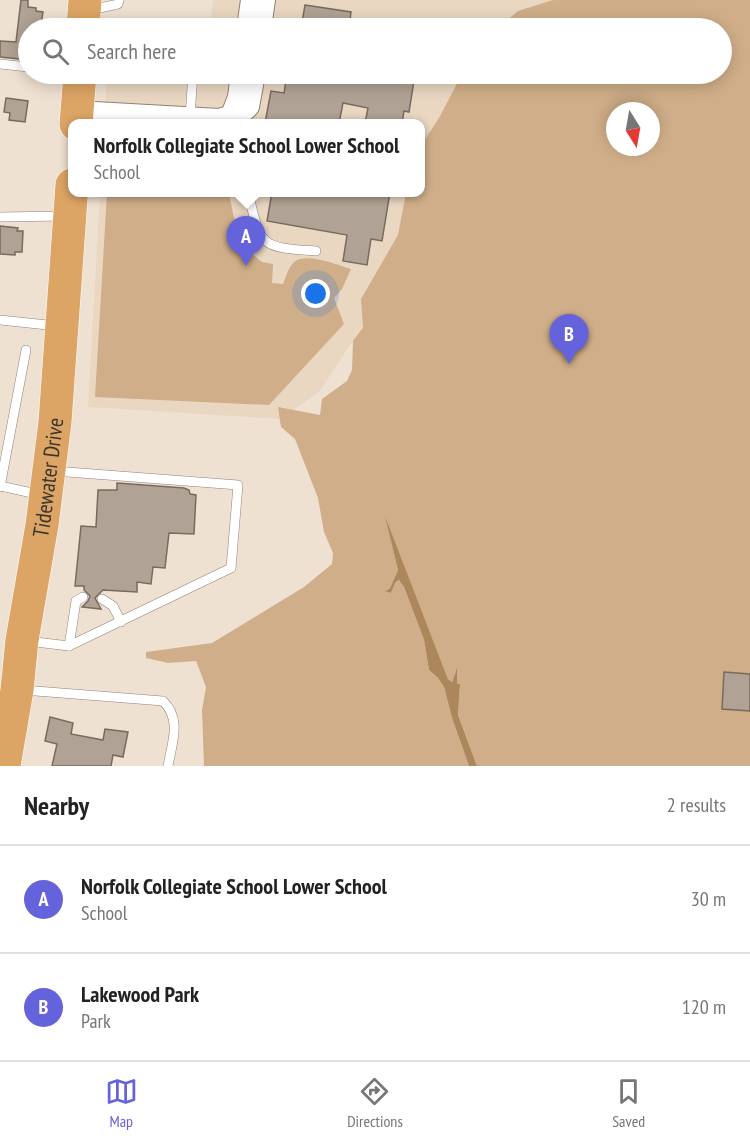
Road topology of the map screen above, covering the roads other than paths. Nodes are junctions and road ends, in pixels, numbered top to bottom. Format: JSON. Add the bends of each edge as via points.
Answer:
{"nodes":[{"id":1,"x":118,"y":0,"type":"edge"},
{"id":2,"x":250,"y":0,"type":"edge"},
{"id":3,"x":266,"y":0,"type":"edge"},
{"id":4,"x":84,"y":13,"type":"edge"},
{"id":5,"x":247,"y":18,"type":"edge"},
{"id":6,"x":263,"y":18,"type":"edge"},
{"id":7,"x":0,"y":64,"type":"edge"},
{"id":8,"x":18,"y":66,"type":"edge"},
{"id":9,"x":79,"y":84,"type":"edge"},
{"id":10,"x":192,"y":84,"type":"edge"},
{"id":11,"x":239,"y":84,"type":"edge"},
{"id":12,"x":254,"y":84,"type":"edge"},
{"id":13,"x":190,"y":116,"type":"junction"},
{"id":14,"x":77,"y":117,"type":"edge"},
{"id":15,"x":231,"y":119,"type":"edge"},
{"id":16,"x":249,"y":197,"type":"edge"},
{"id":17,"x":71,"y":201,"type":"edge"},
{"id":18,"x":0,"y":217,"type":"edge"},
{"id":19,"x":316,"y":251,"type":"dead end"},
{"id":20,"x":0,"y":320,"type":"edge"},
{"id":21,"x":62,"y":326,"type":"junction"},
{"id":22,"x":26,"y":350,"type":"dead end"},
{"id":23,"x":48,"y":484,"type":"junction"},
{"id":24,"x":0,"y":486,"type":"edge"},
{"id":25,"x":83,"y":597,"type":"dead end"},
{"id":26,"x":102,"y":599,"type":"dead end"},
{"id":27,"x":121,"y":622,"type":"junction"},
{"id":28,"x":22,"y":640,"type":"junction"},
{"id":29,"x":69,"y":646,"type":"junction"},
{"id":30,"x":17,"y":690,"type":"junction"},
{"id":31,"x":4,"y":766,"type":"edge"},
{"id":32,"x":168,"y":766,"type":"edge"}],
"edges":[{"from":1,"to":4,"type":"lane","via":[[118,4]]},
{"from":2,"to":5,"type":"street"},
{"from":3,"to":6,"type":"street"},
{"from":7,"to":8,"type":"lane"},
{"from":9,"to":14,"type":"highway"},
{"from":10,"to":13,"type":"lane"},
{"from":11,"to":15,"type":"street"},
{"from":12,"to":15,"type":"street","via":[[250,107]]},
{"from":13,"to":14,"type":"street"},
{"from":13,"to":15,"type":"street"},
{"from":16,"to":19,"type":"lane","via":[[257,230],[266,242],[277,248]]},
{"from":17,"to":18,"type":"lane"},
{"from":17,"to":21,"type":"highway","name":"Tidewater Drive"},
{"from":20,"to":21,"type":"lane"},
{"from":21,"to":23,"type":"highway","name":"Tidewater Drive"},
{"from":22,"to":24,"type":"lane"},
{"from":23,"to":24,"type":"lane"},
{"from":23,"to":27,"type":"lane","via":[[238,485],[231,568]]},
{"from":23,"to":28,"type":"highway","name":"Tidewater Drive"},
{"from":25,"to":29,"type":"lane","via":[[76,601]]},
{"from":26,"to":27,"type":"lane","via":[[113,606]]},
{"from":27,"to":29,"type":"lane"},
{"from":28,"to":29,"type":"lane"},
{"from":28,"to":30,"type":"highway","name":"Tidewater Drive"},
{"from":30,"to":31,"type":"highway","name":"Tidewater Drive"},
{"from":30,"to":32,"type":"lane","via":[[163,701],[171,708],[175,723]]}]}
